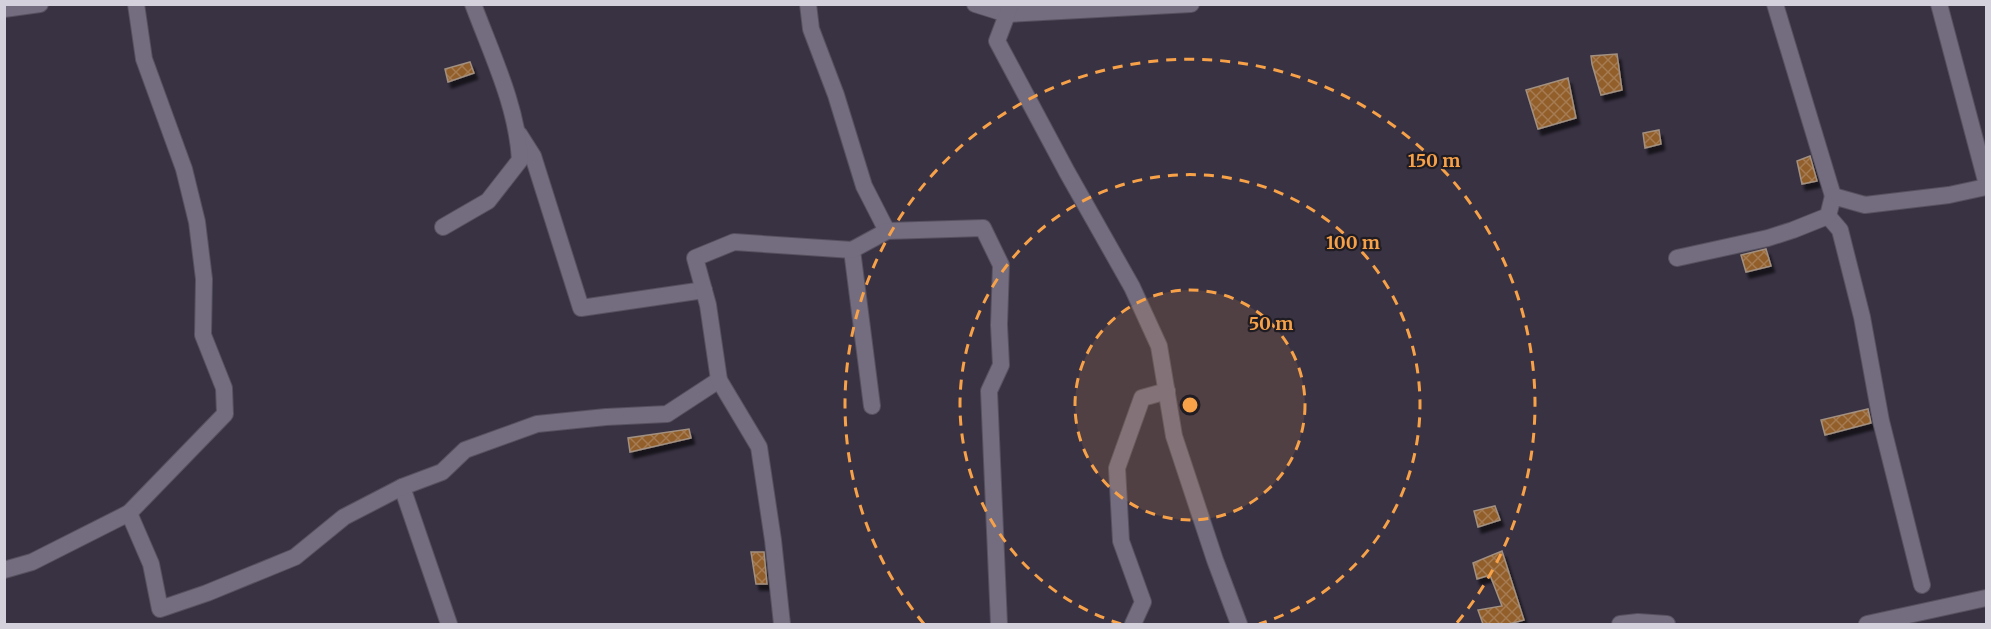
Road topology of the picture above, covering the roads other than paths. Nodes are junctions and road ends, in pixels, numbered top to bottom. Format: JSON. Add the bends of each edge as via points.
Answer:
{"nodes":[{"id":1,"x":40,"y":4,"type":"edge"},
{"id":2,"x":136,"y":4,"type":"edge"},
{"id":3,"x":473,"y":4,"type":"edge"},
{"id":4,"x":808,"y":4,"type":"edge"},
{"id":5,"x":975,"y":4,"type":"edge"},
{"id":6,"x":1191,"y":4,"type":"edge"},
{"id":7,"x":1775,"y":4,"type":"edge"},
{"id":8,"x":1939,"y":4,"type":"edge"},
{"id":9,"x":4,"y":9,"type":"edge"},
{"id":10,"x":1009,"y":9,"type":"edge"},
{"id":11,"x":519,"y":134,"type":"junction"},
{"id":12,"x":1986,"y":181,"type":"edge"},
{"id":13,"x":1986,"y":187,"type":"edge"},
{"id":14,"x":1833,"y":196,"type":"junction"},
{"id":15,"x":1828,"y":216,"type":"junction"},
{"id":16,"x":443,"y":227,"type":"dead end"},
{"id":17,"x":887,"y":231,"type":"junction"},
{"id":18,"x":852,"y":250,"type":"junction"},
{"id":19,"x":1677,"y":258,"type":"dead end"},
{"id":20,"x":704,"y":290,"type":"junction"},
{"id":21,"x":719,"y":380,"type":"junction"},
{"id":22,"x":1167,"y":391,"type":"junction"},
{"id":23,"x":872,"y":406,"type":"dead end"},
{"id":24,"x":402,"y":487,"type":"junction"},
{"id":25,"x":129,"y":513,"type":"junction"},
{"id":26,"x":4,"y":570,"type":"edge"},
{"id":27,"x":1922,"y":585,"type":"dead end"},
{"id":28,"x":1986,"y":598,"type":"edge"},
{"id":29,"x":162,"y":617,"type":"edge"},
{"id":30,"x":449,"y":624,"type":"edge"},
{"id":31,"x":782,"y":624,"type":"edge"},
{"id":32,"x":999,"y":624,"type":"edge"},
{"id":33,"x":1132,"y":624,"type":"edge"},
{"id":34,"x":1239,"y":624,"type":"edge"},
{"id":35,"x":1620,"y":624,"type":"edge"},
{"id":36,"x":1667,"y":624,"type":"edge"},
{"id":37,"x":1867,"y":624,"type":"edge"}],
"edges":[{"from":1,"to":9,"type":"street"},
{"from":2,"to":25,"type":"street","via":[[144,58],[184,169],[197,222],[204,279],[203,335],[224,388],[225,414]]},
{"from":3,"to":11,"type":"street"},
{"from":4,"to":17,"type":"street","via":[[811,29],[864,186]]},
{"from":5,"to":10,"type":"street"},
{"from":6,"to":10,"type":"street"},
{"from":7,"to":14,"type":"street"},
{"from":8,"to":12,"type":"street"},
{"from":10,"to":22,"type":"street","via":[[997,40],[1132,287],[1159,346]]},
{"from":11,"to":16,"type":"street","via":[[520,160],[488,201]]},
{"from":11,"to":20,"type":"street","via":[[533,156],[581,308]]},
{"from":13,"to":14,"type":"street","via":[[1865,205]]},
{"from":14,"to":15,"type":"street"},
{"from":15,"to":19,"type":"street","via":[[1768,238]]},
{"from":15,"to":27,"type":"street","via":[[1840,230],[1862,317],[1881,421]]},
{"from":17,"to":18,"type":"street"},
{"from":17,"to":32,"type":"street","via":[[983,228],[1001,265],[1001,365],[989,391]]},
{"from":18,"to":20,"type":"street","via":[[734,242],[695,258]]},
{"from":18,"to":23,"type":"street"},
{"from":20,"to":21,"type":"street"},
{"from":21,"to":24,"type":"street","via":[[667,414],[537,424],[465,450],[442,472]]},
{"from":21,"to":31,"type":"street","via":[[759,447]]},
{"from":22,"to":33,"type":"street","via":[[1142,398],[1117,468],[1121,541],[1143,602]]},
{"from":22,"to":34,"type":"street","via":[[1174,436]]},
{"from":24,"to":29,"type":"street","via":[[344,517],[295,557],[207,593]]},
{"from":24,"to":30,"type":"street"},
{"from":25,"to":26,"type":"street","via":[[33,562]]},
{"from":25,"to":29,"type":"street","via":[[151,564]]},
{"from":28,"to":37,"type":"street"},
{"from":35,"to":36,"type":"street"}]}
